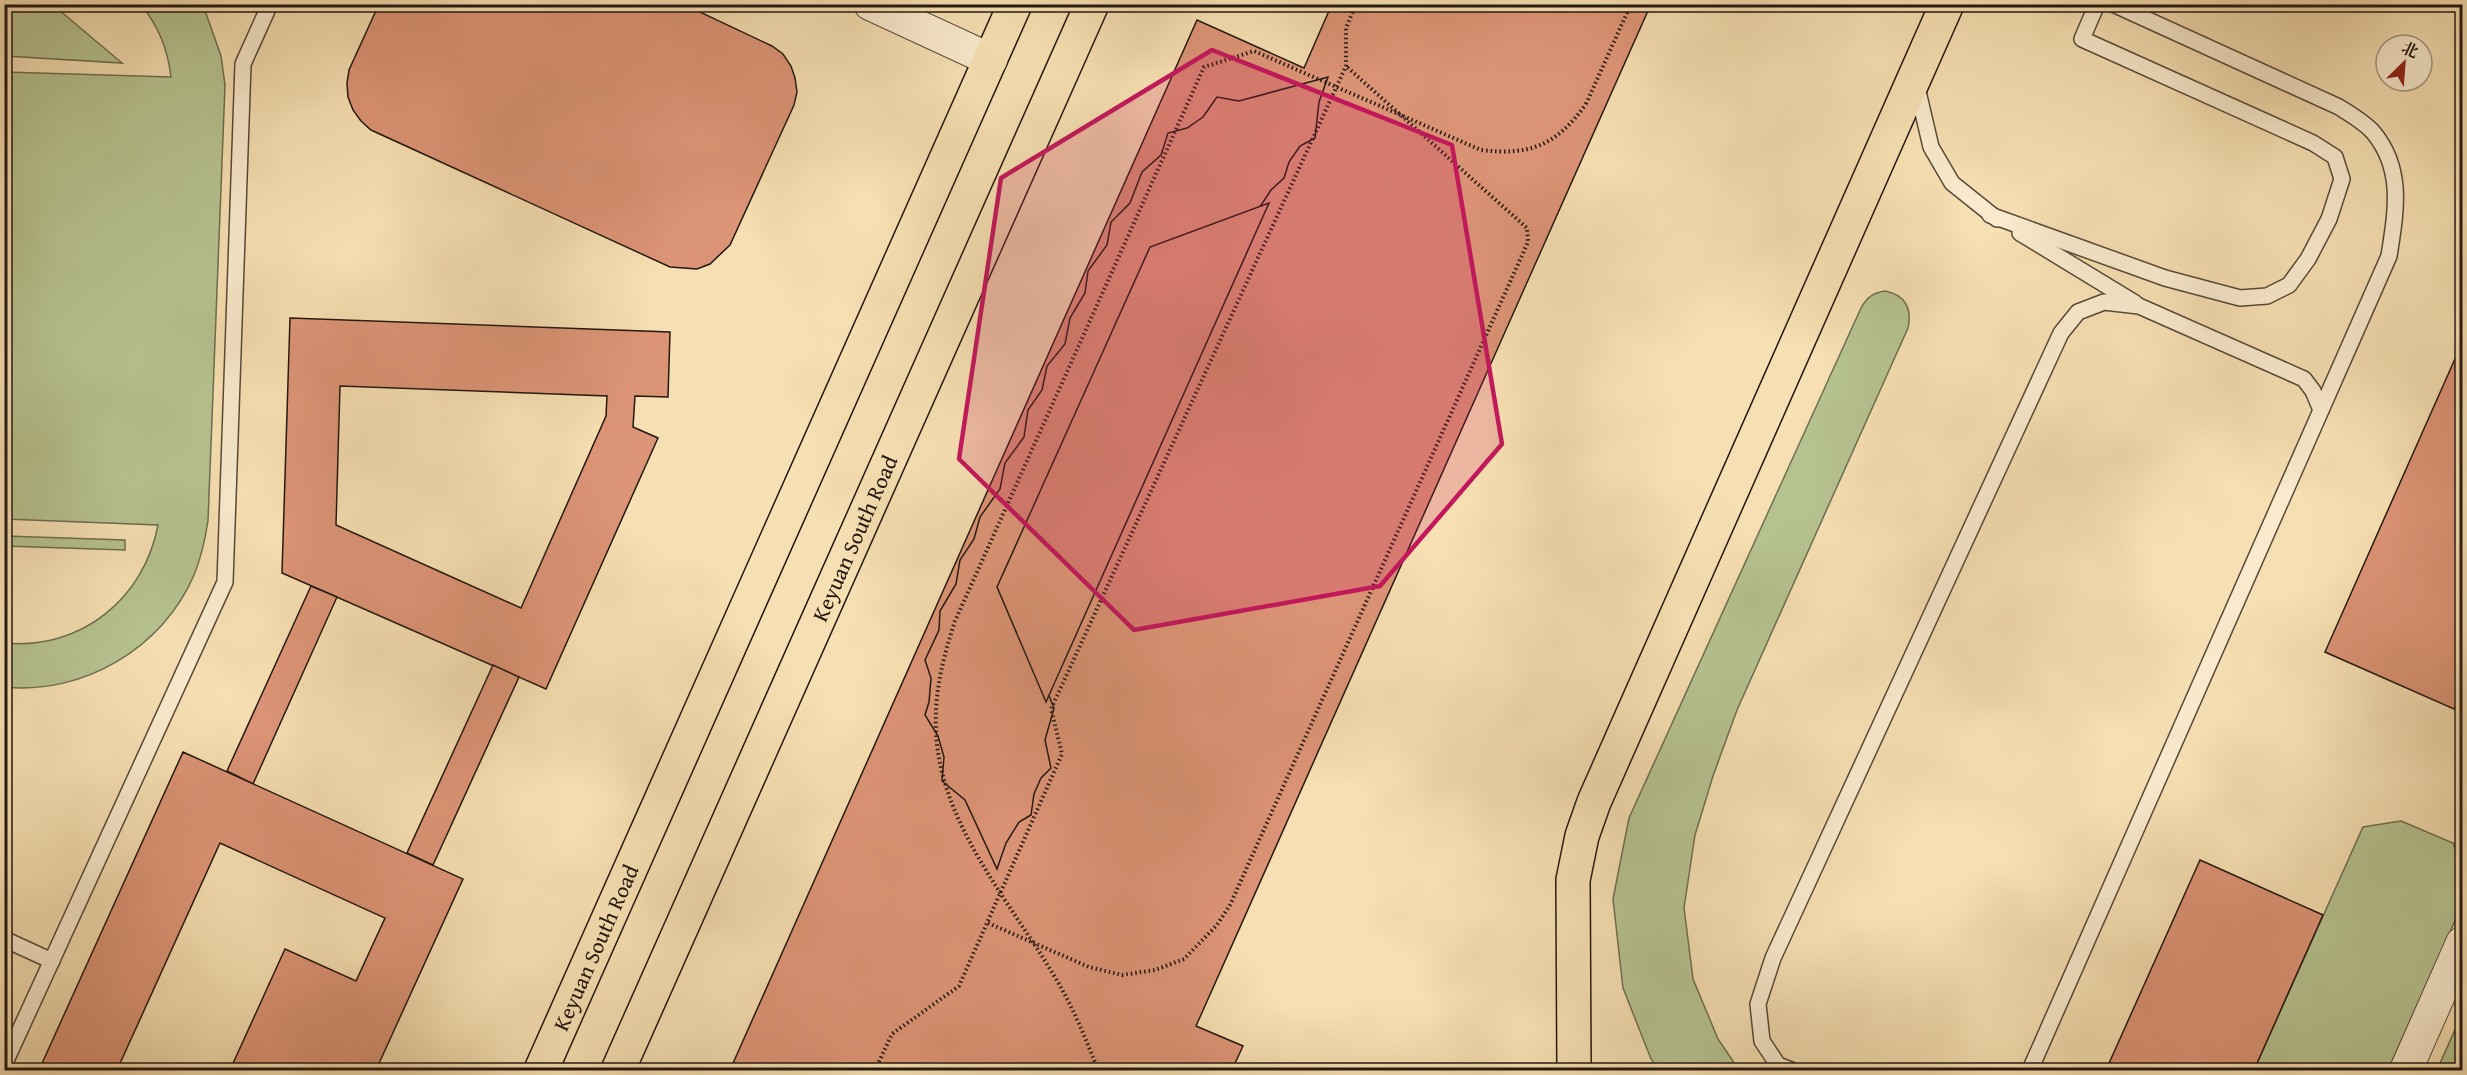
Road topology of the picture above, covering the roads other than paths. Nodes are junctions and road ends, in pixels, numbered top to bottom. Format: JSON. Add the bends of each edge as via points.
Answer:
{"nodes":[{"id":1,"x":270,"y":4,"type":"edge"},
{"id":2,"x":870,"y":4,"type":"edge"},
{"id":3,"x":1015,"y":4,"type":"edge"},
{"id":4,"x":1092,"y":4,"type":"edge"},
{"id":5,"x":1947,"y":4,"type":"edge"},
{"id":6,"x":2097,"y":4,"type":"edge"},
{"id":7,"x":2113,"y":4,"type":"edge"},
{"id":8,"x":991,"y":60,"type":"junction"},
{"id":9,"x":1915,"y":77,"type":"junction"},
{"id":10,"x":1990,"y":215,"type":"junction"},
{"id":11,"x":2139,"y":306,"type":"junction"},
{"id":12,"x":2321,"y":410,"type":"junction"},
{"id":13,"x":4,"y":939,"type":"edge"},
{"id":14,"x":2463,"y":943,"type":"edge"},
{"id":15,"x":52,"y":961,"type":"junction"},
{"id":16,"x":4,"y":1065,"type":"edge"},
{"id":17,"x":541,"y":1071,"type":"edge"},
{"id":18,"x":618,"y":1071,"type":"edge"},
{"id":19,"x":1574,"y":1071,"type":"edge"},
{"id":20,"x":1791,"y":1071,"type":"edge"},
{"id":21,"x":2030,"y":1071,"type":"edge"},
{"id":22,"x":2406,"y":1071,"type":"edge"}],
"edges":[{"from":1,"to":15,"type":"lane","via":[[243,64],[225,582]]},
{"from":2,"to":8,"type":"street"},
{"from":3,"to":8,"type":"main road","name":"Keyuan South Road"},
{"from":4,"to":18,"type":"main road","name":"Keyuan South Road"},
{"from":5,"to":9,"type":"main road"},
{"from":6,"to":10,"type":"lane","via":[[2082,39],[2313,143],[2335,157],[2342,178],[2329,219],[2308,260],[2289,285],[2267,296],[2240,298],[2165,278]]},
{"from":7,"to":12,"type":"lane","via":[[2339,107],[2372,130],[2391,161],[2397,205],[2389,256]]},
{"from":8,"to":17,"type":"main road","name":"Keyuan South Road"},
{"from":9,"to":10,"type":"lane","via":[[1931,147],[1952,183]]},
{"from":9,"to":19,"type":"main road","via":[[1582,836],[1573,880]]},
{"from":10,"to":11,"type":"lane"},
{"from":11,"to":12,"type":"lane","via":[[2304,379]]},
{"from":11,"to":20,"type":"lane","via":[[2104,303],[2078,312],[2061,333],[1773,958],[1758,1004],[1762,1041],[1778,1065]]},
{"from":12,"to":21,"type":"lane"},
{"from":13,"to":15,"type":"lane"},
{"from":14,"to":22,"type":"street"},
{"from":15,"to":16,"type":"lane"}]}
